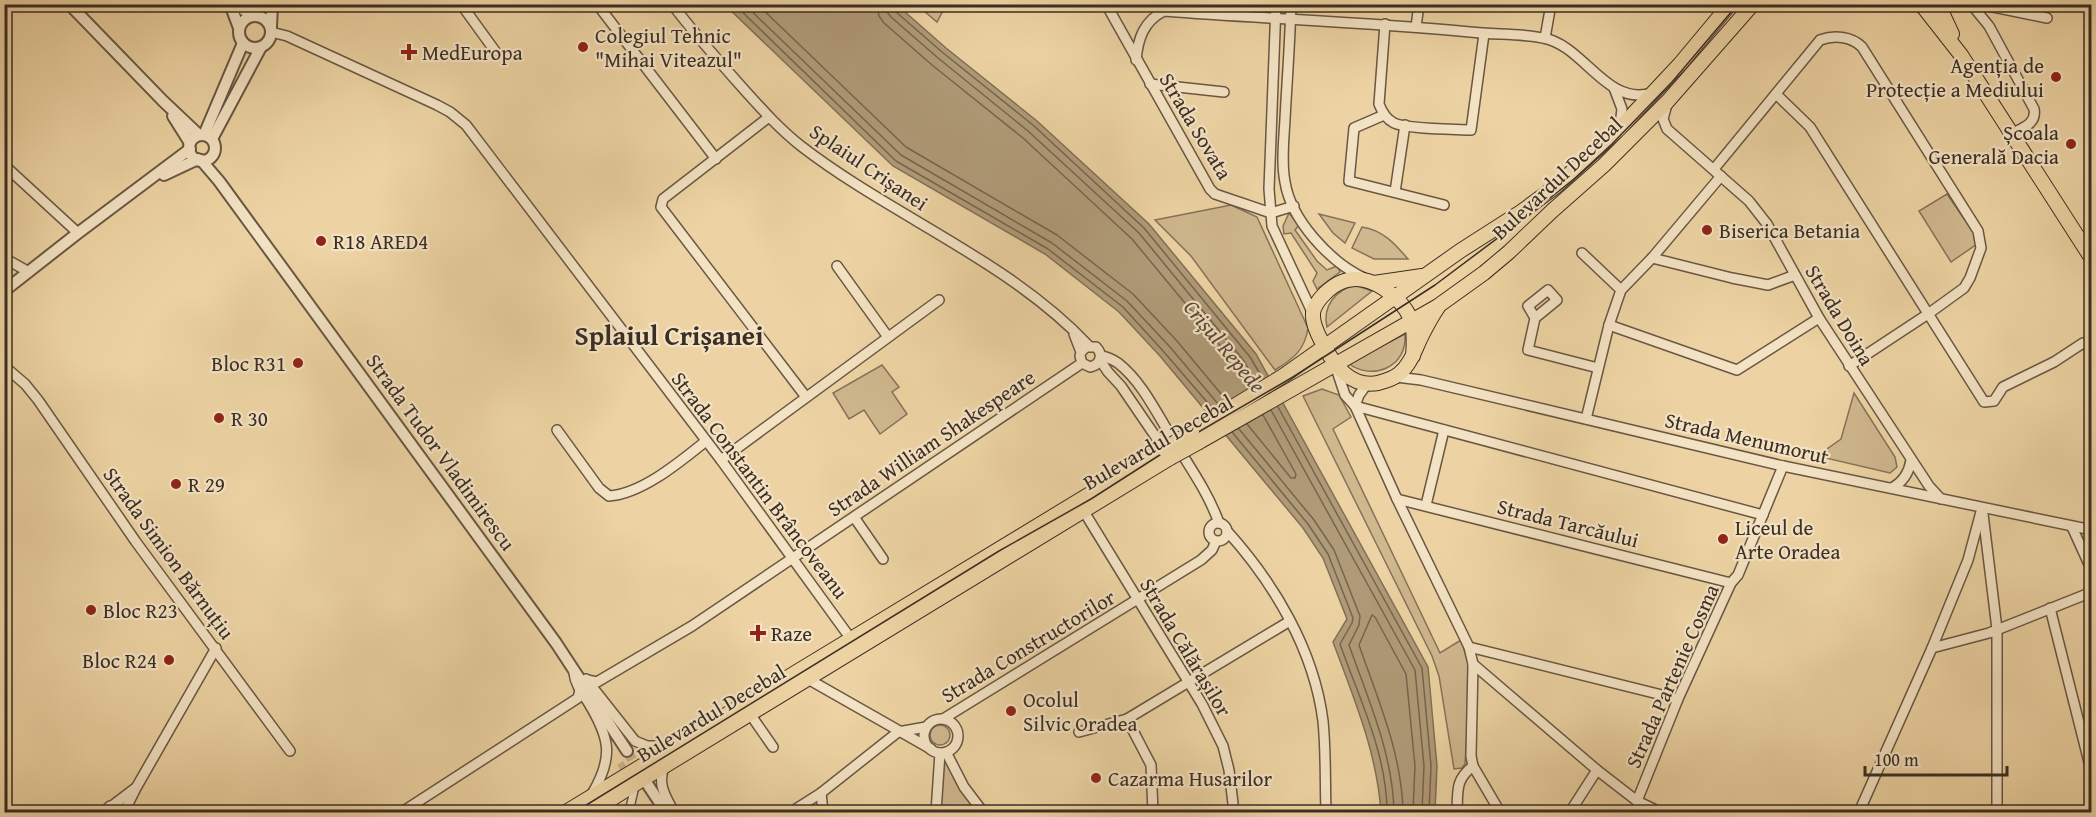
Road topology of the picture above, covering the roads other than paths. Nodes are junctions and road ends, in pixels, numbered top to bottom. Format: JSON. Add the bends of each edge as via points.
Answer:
{"nodes":[{"id":1,"x":69,"y":4,"type":"edge"},
{"id":2,"x":230,"y":4,"type":"edge"},
{"id":3,"x":236,"y":4,"type":"edge"},
{"id":4,"x":262,"y":4,"type":"edge"},
{"id":5,"x":272,"y":4,"type":"edge"},
{"id":6,"x":461,"y":4,"type":"edge"},
{"id":7,"x":597,"y":4,"type":"edge"},
{"id":8,"x":672,"y":4,"type":"edge"},
{"id":9,"x":1106,"y":4,"type":"edge"},
{"id":10,"x":1276,"y":4,"type":"edge"},
{"id":11,"x":1291,"y":4,"type":"edge"},
{"id":12,"x":1419,"y":4,"type":"edge"},
{"id":13,"x":1551,"y":4,"type":"edge"},
{"id":14,"x":1730,"y":4,"type":"edge"},
{"id":15,"x":1753,"y":4,"type":"edge"},
{"id":16,"x":1921,"y":4,"type":"edge"},
{"id":17,"x":1938,"y":4,"type":"edge"},
{"id":18,"x":1971,"y":4,"type":"edge"},
{"id":19,"x":1979,"y":4,"type":"edge"},
{"id":20,"x":253,"y":16,"type":"junction"},
{"id":21,"x":2048,"y":18,"type":"dead end"},
{"id":22,"x":1275,"y":20,"type":"junction"},
{"id":23,"x":1291,"y":20,"type":"junction"},
{"id":24,"x":1385,"y":24,"type":"junction"},
{"id":25,"x":1416,"y":27,"type":"junction"},
{"id":26,"x":239,"y":28,"type":"junction"},
{"id":27,"x":271,"y":30,"type":"junction"},
{"id":28,"x":1484,"y":33,"type":"junction"},
{"id":29,"x":1545,"y":38,"type":"junction"},
{"id":30,"x":243,"y":43,"type":"junction"},
{"id":31,"x":261,"y":47,"type":"junction"},
{"id":32,"x":495,"y":51,"type":"dead end"},
{"id":33,"x":1961,"y":55,"type":"junction"},
{"id":34,"x":1136,"y":60,"type":"junction"},
{"id":35,"x":1150,"y":84,"type":"junction"},
{"id":36,"x":1614,"y":88,"type":"junction"},
{"id":37,"x":1224,"y":92,"type":"dead end"},
{"id":38,"x":1654,"y":92,"type":"junction"},
{"id":39,"x":1776,"y":94,"type":"junction"},
{"id":40,"x":163,"y":101,"type":"junction"},
{"id":41,"x":1667,"y":102,"type":"junction"},
{"id":42,"x":1384,"y":115,"type":"junction"},
{"id":43,"x":769,"y":117,"type":"junction"},
{"id":44,"x":1405,"y":125,"type":"junction"},
{"id":45,"x":1620,"y":129,"type":"junction"},
{"id":46,"x":2011,"y":134,"type":"junction"},
{"id":47,"x":208,"y":139,"type":"junction"},
{"id":48,"x":190,"y":146,"type":"junction"},
{"id":49,"x":716,"y":159,"type":"junction"},
{"id":50,"x":200,"y":160,"type":"junction"},
{"id":51,"x":4,"y":165,"type":"edge"},
{"id":52,"x":1717,"y":172,"type":"junction"},
{"id":53,"x":219,"y":181,"type":"junction"},
{"id":54,"x":147,"y":183,"type":"junction"},
{"id":55,"x":1395,"y":192,"type":"junction"},
{"id":56,"x":1444,"y":205,"type":"dead end"},
{"id":57,"x":1294,"y":206,"type":"junction"},
{"id":58,"x":1271,"y":213,"type":"junction"},
{"id":59,"x":78,"y":233,"type":"junction"},
{"id":60,"x":1582,"y":253,"type":"dead end"},
{"id":61,"x":4,"y":258,"type":"edge"},
{"id":62,"x":1652,"y":258,"type":"junction"},
{"id":63,"x":2091,"y":259,"type":"edge"},
{"id":64,"x":837,"y":266,"type":"dead end"},
{"id":65,"x":29,"y":272,"type":"junction"},
{"id":66,"x":1428,"y":274,"type":"junction"},
{"id":67,"x":1795,"y":275,"type":"junction"},
{"id":68,"x":1374,"y":283,"type":"junction"},
{"id":69,"x":1621,"y":290,"type":"junction"},
{"id":70,"x":4,"y":291,"type":"edge"},
{"id":71,"x":1394,"y":298,"type":"junction"},
{"id":72,"x":939,"y":300,"type":"dead end"},
{"id":73,"x":1438,"y":306,"type":"junction"},
{"id":74,"x":1313,"y":314,"type":"junction"},
{"id":75,"x":1928,"y":314,"type":"junction"},
{"id":76,"x":1536,"y":318,"type":"dead end"},
{"id":77,"x":1819,"y":318,"type":"junction"},
{"id":78,"x":1411,"y":321,"type":"junction"},
{"id":79,"x":1609,"y":325,"type":"junction"},
{"id":80,"x":888,"y":337,"type":"junction"},
{"id":81,"x":1324,"y":347,"type":"junction"},
{"id":82,"x":1085,"y":349,"type":"junction"},
{"id":83,"x":2091,"y":352,"type":"edge"},
{"id":84,"x":1413,"y":356,"type":"junction"},
{"id":85,"x":1098,"y":361,"type":"junction"},
{"id":86,"x":1082,"y":363,"type":"junction"},
{"id":87,"x":1334,"y":364,"type":"junction"},
{"id":88,"x":1849,"y":366,"type":"junction"},
{"id":89,"x":4,"y":367,"type":"edge"},
{"id":90,"x":1598,"y":368,"type":"junction"},
{"id":91,"x":1396,"y":377,"type":"junction"},
{"id":92,"x":1367,"y":384,"type":"junction"},
{"id":93,"x":806,"y":397,"type":"junction"},
{"id":94,"x":1355,"y":406,"type":"junction"},
{"id":95,"x":1586,"y":418,"type":"junction"},
{"id":96,"x":557,"y":430,"type":"dead end"},
{"id":97,"x":1444,"y":430,"type":"junction"},
{"id":98,"x":706,"y":441,"type":"junction"},
{"id":99,"x":1167,"y":453,"type":"junction"},
{"id":100,"x":720,"y":460,"type":"junction"},
{"id":101,"x":1911,"y":460,"type":"junction"},
{"id":102,"x":1783,"y":466,"type":"junction"},
{"id":103,"x":1892,"y":489,"type":"junction"},
{"id":104,"x":1396,"y":499,"type":"junction"},
{"id":105,"x":1941,"y":499,"type":"junction"},
{"id":106,"x":1426,"y":505,"type":"junction"},
{"id":107,"x":1982,"y":508,"type":"junction"},
{"id":108,"x":1083,"y":510,"type":"junction"},
{"id":109,"x":1763,"y":515,"type":"junction"},
{"id":110,"x":854,"y":518,"type":"junction"},
{"id":111,"x":1219,"y":523,"type":"junction"},
{"id":112,"x":2072,"y":527,"type":"junction"},
{"id":113,"x":2091,"y":530,"type":"edge"},
{"id":114,"x":1227,"y":531,"type":"junction"},
{"id":115,"x":1216,"y":541,"type":"junction"},
{"id":116,"x":792,"y":559,"type":"junction"},
{"id":117,"x":883,"y":559,"type":"dead end"},
{"id":118,"x":1968,"y":560,"type":"junction"},
{"id":119,"x":1988,"y":561,"type":"junction"},
{"id":120,"x":2091,"y":571,"type":"edge"},
{"id":121,"x":1731,"y":584,"type":"junction"},
{"id":122,"x":2091,"y":592,"type":"edge"},
{"id":123,"x":1137,"y":601,"type":"junction"},
{"id":124,"x":2050,"y":608,"type":"junction"},
{"id":125,"x":1290,"y":621,"type":"junction"},
{"id":126,"x":1997,"y":629,"type":"junction"},
{"id":127,"x":851,"y":639,"type":"junction"},
{"id":128,"x":1469,"y":647,"type":"junction"},
{"id":129,"x":216,"y":648,"type":"junction"},
{"id":130,"x":1932,"y":648,"type":"junction"},
{"id":131,"x":1473,"y":664,"type":"junction"},
{"id":132,"x":574,"y":670,"type":"junction"},
{"id":133,"x":808,"y":679,"type":"junction"},
{"id":134,"x":587,"y":680,"type":"junction"},
{"id":135,"x":599,"y":681,"type":"junction"},
{"id":136,"x":1188,"y":683,"type":"junction"},
{"id":137,"x":580,"y":690,"type":"junction"},
{"id":138,"x":595,"y":691,"type":"junction"},
{"id":139,"x":1678,"y":699,"type":"junction"},
{"id":140,"x":750,"y":714,"type":"junction"},
{"id":141,"x":943,"y":719,"type":"junction"},
{"id":142,"x":1127,"y":719,"type":"junction"},
{"id":143,"x":926,"y":727,"type":"junction"},
{"id":144,"x":898,"y":732,"type":"junction"},
{"id":145,"x":1079,"y":732,"type":"dead end"},
{"id":146,"x":675,"y":746,"type":"junction"},
{"id":147,"x":773,"y":747,"type":"dead end"},
{"id":148,"x":290,"y":751,"type":"dead end"},
{"id":149,"x":627,"y":751,"type":"tunnel mouth"},
{"id":150,"x":939,"y":751,"type":"junction"},
{"id":151,"x":665,"y":766,"type":"junction"},
{"id":152,"x":1473,"y":766,"type":"junction"},
{"id":153,"x":1597,"y":770,"type":"junction"},
{"id":154,"x":2091,"y":774,"type":"edge"},
{"id":155,"x":648,"y":785,"type":"tunnel mouth"},
{"id":156,"x":635,"y":786,"type":"dead end"},
{"id":157,"x":136,"y":788,"type":"junction"},
{"id":158,"x":821,"y":793,"type":"junction"},
{"id":159,"x":1637,"y":801,"type":"junction"},
{"id":160,"x":114,"y":805,"type":"junction"},
{"id":161,"x":591,"y":808,"type":"edge"},
{"id":162,"x":124,"y":812,"type":"edge"},
{"id":163,"x":104,"y":813,"type":"edge"},
{"id":164,"x":402,"y":813,"type":"edge"},
{"id":165,"x":566,"y":813,"type":"edge"},
{"id":166,"x":627,"y":813,"type":"edge"},
{"id":167,"x":666,"y":813,"type":"edge"},
{"id":168,"x":674,"y":813,"type":"edge"},
{"id":169,"x":792,"y":813,"type":"edge"},
{"id":170,"x":823,"y":813,"type":"edge"},
{"id":171,"x":936,"y":813,"type":"edge"},
{"id":172,"x":983,"y":813,"type":"edge"},
{"id":173,"x":1153,"y":813,"type":"edge"},
{"id":174,"x":1234,"y":813,"type":"edge"},
{"id":175,"x":1326,"y":813,"type":"edge"},
{"id":176,"x":1456,"y":813,"type":"edge"},
{"id":177,"x":1500,"y":813,"type":"edge"},
{"id":178,"x":1570,"y":813,"type":"edge"},
{"id":179,"x":1660,"y":813,"type":"edge"},
{"id":180,"x":1859,"y":813,"type":"edge"},
{"id":181,"x":1997,"y":813,"type":"edge"}],
"edges":[{"from":1,"to":40,"type":"street"},
{"from":2,"to":26,"type":"street"},
{"from":3,"to":20,"type":"street"},
{"from":4,"to":20,"type":"street"},
{"from":5,"to":27,"type":"street"},
{"from":6,"to":32,"type":"street"},
{"from":7,"to":49,"type":"street"},
{"from":8,"to":43,"type":"street","name":"Splaiul Crișanei"},
{"from":9,"to":34,"type":"street","name":"Strada Sovata"},
{"from":10,"to":22,"type":"street"},
{"from":11,"to":23,"type":"street"},
{"from":12,"to":25,"type":"street"},
{"from":13,"to":29,"type":"street"},
{"from":14,"to":38,"type":"main road","name":"Bulevardul Decebal"},
{"from":15,"to":41,"type":"main road","name":"Bulevardul Decebal"},
{"from":16,"to":33,"type":"main road"},
{"from":17,"to":33,"type":"main road"},
{"from":18,"to":46,"type":"street","via":[[1989,26],[2036,115]]},
{"from":19,"to":21,"type":"street"},
{"from":20,"to":26,"type":"street"},
{"from":20,"to":27,"type":"street","via":[[265,19]]},
{"from":22,"to":23,"type":"street"},
{"from":22,"to":34,"type":"street","via":[[1164,11],[1142,32]]},
{"from":22,"to":58,"type":"street"},
{"from":23,"to":24,"type":"street"},
{"from":23,"to":57,"type":"street","via":[[1283,163],[1287,193]]},
{"from":24,"to":25,"type":"street"},
{"from":24,"to":42,"type":"street","via":[[1379,104]]},
{"from":25,"to":28,"type":"street"},
{"from":26,"to":30,"type":"street"},
{"from":27,"to":31,"type":"street"},
{"from":27,"to":98,"type":"street","name":"Strada Constantin Brâncoveanu","via":[[437,105],[466,125]]},
{"from":28,"to":29,"type":"street"},
{"from":28,"to":44,"type":"street","via":[[1471,130]]},
{"from":29,"to":36,"type":"street","via":[[1570,51]]},
{"from":30,"to":31,"type":"street","via":[[251,48]]},
{"from":30,"to":47,"type":"street"},
{"from":31,"to":47,"type":"street"},
{"from":33,"to":46,"type":"main road"},
{"from":34,"to":35,"type":"street","name":"Strada Sovata"},
{"from":35,"to":37,"type":"street"},
{"from":35,"to":58,"type":"street","name":"Strada Sovata","via":[[1205,183],[1215,194]]},
{"from":36,"to":38,"type":"street","via":[[1637,96]]},
{"from":36,"to":45,"type":"street","via":[[1622,109]]},
{"from":38,"to":45,"type":"main road","name":"Bulevardul Decebal"},
{"from":39,"to":52,"type":"street"},
{"from":39,"to":75,"type":"street","via":[[1810,127]]},
{"from":39,"to":75,"type":"street","via":[[1820,40],[1831,36],[1857,42],[1862,47],[1978,231],[1981,248],[1964,288]]},
{"from":40,"to":47,"type":"street"},
{"from":40,"to":48,"type":"street","name":"Strada Tudor Vladimirescu"},
{"from":41,"to":52,"type":"street","name":"Strada Doina","via":[[1667,129]]},
{"from":41,"to":73,"type":"main road","name":"Bulevardul Decebal","via":[[1509,252]]},
{"from":42,"to":44,"type":"street","via":[[1393,123]]},
{"from":42,"to":55,"type":"street","via":[[1354,128],[1349,181]]},
{"from":43,"to":49,"type":"street"},
{"from":43,"to":82,"type":"street","name":"Splaiul Crișanei","via":[[801,146],[998,272],[1073,329]]},
{"from":44,"to":55,"type":"street"},
{"from":45,"to":66,"type":"main road","name":"Bulevardul Decebal","via":[[1549,192]]},
{"from":46,"to":63,"type":"main road"},
{"from":47,"to":48,"type":"street"},
{"from":47,"to":50,"type":"street","via":[[209,158]]},
{"from":47,"to":53,"type":"street","name":"Strada Tudor Vladimirescu"},
{"from":48,"to":50,"type":"street","name":"Strada Tudor Vladimirescu","via":[[192,156]]},
{"from":48,"to":54,"type":"street"},
{"from":49,"to":93,"type":"street","via":[[663,199],[661,207]]},
{"from":50,"to":53,"type":"street","name":"Strada Tudor Vladimirescu"},
{"from":50,"to":54,"type":"street"},
{"from":51,"to":59,"type":"street"},
{"from":52,"to":62,"type":"street"},
{"from":52,"to":67,"type":"street","name":"Strada Doina","via":[[1762,217]]},
{"from":53,"to":132,"type":"street","name":"Strada Tudor Vladimirescu"},
{"from":54,"to":59,"type":"street"},
{"from":55,"to":56,"type":"street"},
{"from":57,"to":58,"type":"street"},
{"from":57,"to":68,"type":"street","via":[[1304,226],[1333,258]]},
{"from":58,"to":74,"type":"street","via":[[1272,226]]},
{"from":59,"to":65,"type":"street"},
{"from":60,"to":69,"type":"street"},
{"from":61,"to":65,"type":"street"},
{"from":62,"to":67,"type":"street","via":[[1768,285]]},
{"from":62,"to":69,"type":"street"},
{"from":64,"to":80,"type":"street"},
{"from":65,"to":70,"type":"street"},
{"from":66,"to":68,"type":"main road"},
{"from":66,"to":71,"type":"main road","name":"Bulevardul Decebal"},
{"from":67,"to":77,"type":"street","name":"Strada Doina"},
{"from":68,"to":71,"type":"main road"},
{"from":68,"to":74,"type":"main road","via":[[1343,281],[1321,298]]},
{"from":69,"to":79,"type":"street"},
{"from":71,"to":78,"type":"main road"},
{"from":71,"to":81,"type":"main road","name":"Bulevardul Decebal"},
{"from":72,"to":80,"type":"street"},
{"from":73,"to":78,"type":"main road","name":"Bulevardul Decebal"},
{"from":73,"to":84,"type":"main road"},
{"from":74,"to":81,"type":"main road"},
{"from":75,"to":83,"type":"street","via":[[1984,402],[1994,401],[2003,387],[2083,343]]},
{"from":75,"to":88,"type":"street"},
{"from":76,"to":90,"type":"street","via":[[1528,350]]},
{"from":77,"to":79,"type":"street","via":[[1737,370]]},
{"from":77,"to":88,"type":"street","name":"Strada Doina"},
{"from":78,"to":84,"type":"main road"},
{"from":78,"to":87,"type":"main road","name":"Bulevardul Decebal"},
{"from":79,"to":90,"type":"street"},
{"from":80,"to":93,"type":"street"},
{"from":81,"to":87,"type":"main road"},
{"from":81,"to":99,"type":"main road","name":"Bulevardul Decebal","bridge":true},
{"from":82,"to":85,"type":"street","via":[[1096,347]]},
{"from":82,"to":86,"type":"street","name":"Splaiul Crișanei","via":[[1080,356]]},
{"from":84,"to":91,"type":"main road"},
{"from":85,"to":86,"type":"street","via":[[1085,366]]},
{"from":85,"to":99,"type":"street","via":[[1121,386]]},
{"from":85,"to":111,"type":"street","via":[[1109,358],[1117,363],[1150,400],[1207,495]]},
{"from":86,"to":110,"type":"street","name":"Strada William Shakespeare"},
{"from":87,"to":92,"type":"main road","via":[[1348,377]]},
{"from":87,"to":94,"type":"street","via":[[1345,395]]},
{"from":87,"to":99,"type":"main road","name":"Bulevardul Decebal","bridge":true,"via":[[1292,390]]},
{"from":88,"to":101,"type":"street","name":"Strada Doina"},
{"from":89,"to":129,"type":"street","name":"Strada Simion Bărnuțiu","via":[[38,400],[136,542]]},
{"from":90,"to":95,"type":"street"},
{"from":91,"to":92,"type":"main road"},
{"from":91,"to":95,"type":"street","name":"Strada Menumorut"},
{"from":92,"to":94,"type":"street"},
{"from":93,"to":100,"type":"street"},
{"from":94,"to":97,"type":"street"},
{"from":94,"to":104,"type":"street"},
{"from":95,"to":102,"type":"street","name":"Strada Menumorut"},
{"from":96,"to":98,"type":"street","via":[[609,496],[620,496],[662,476]]},
{"from":97,"to":106,"type":"street"},
{"from":97,"to":109,"type":"street"},
{"from":98,"to":100,"type":"street","name":"Strada Constantin Brâncoveanu"},
{"from":99,"to":108,"type":"main road","name":"Bulevardul Decebal"},
{"from":99,"to":127,"type":"main road","name":"Bulevardul Decebal"},
{"from":100,"to":116,"type":"street","name":"Strada Constantin Brâncoveanu"},
{"from":101,"to":103,"type":"street","via":[[1903,480]]},
{"from":101,"to":105,"type":"street","name":"Strada Doina"},
{"from":102,"to":103,"type":"street","name":"Strada Menumorut"},
{"from":102,"to":109,"type":"street","name":"Strada Partenie Cosma"},
{"from":103,"to":105,"type":"street","name":"Strada Menumorut"},
{"from":104,"to":106,"type":"street","name":"Strada Tarcăului"},
{"from":104,"to":128,"type":"street"},
{"from":105,"to":107,"type":"street","name":"Strada Menumorut"},
{"from":106,"to":121,"type":"street","name":"Strada Tarcăului"},
{"from":107,"to":112,"type":"street","name":"Strada Menumorut"},
{"from":107,"to":118,"type":"street"},
{"from":107,"to":119,"type":"street"},
{"from":108,"to":123,"type":"street","name":"Strada Călărașilor"},
{"from":108,"to":133,"type":"main road","name":"Bulevardul Decebal"},
{"from":109,"to":121,"type":"street","name":"Strada Partenie Cosma"},
{"from":110,"to":116,"type":"street","name":"Strada William Shakespeare"},
{"from":110,"to":117,"type":"street"},
{"from":111,"to":114,"type":"street"},
{"from":111,"to":115,"type":"street","via":[[1211,526],[1209,532]]},
{"from":112,"to":113,"type":"street","name":"Strada Menumorut"},
{"from":112,"to":120,"type":"street"},
{"from":114,"to":115,"type":"street","via":[[1224,539]]},
{"from":114,"to":125,"type":"street","via":[[1259,571]]},
{"from":115,"to":123,"type":"street","name":"Strada Constructorilor","via":[[1202,560]]},
{"from":116,"to":127,"type":"street","name":"Strada Constantin Brâncoveanu"},
{"from":116,"to":135,"type":"street","name":"Strada William Shakespeare","via":[[692,626]]},
{"from":118,"to":119,"type":"street","via":[[1982,554]]},
{"from":118,"to":130,"type":"street"},
{"from":119,"to":126,"type":"street"},
{"from":121,"to":139,"type":"street","name":"Strada Partenie Cosma"},
{"from":122,"to":124,"type":"street"},
{"from":123,"to":136,"type":"street","name":"Strada Călărașilor"},
{"from":123,"to":141,"type":"street","name":"Strada Constructorilor"},
{"from":124,"to":126,"type":"street"},
{"from":124,"to":154,"type":"street"},
{"from":125,"to":136,"type":"street"},
{"from":125,"to":175,"type":"street","via":[[1309,659],[1319,695]]},
{"from":126,"to":130,"type":"street"},
{"from":126,"to":181,"type":"street"},
{"from":127,"to":146,"type":"main road","name":"Bulevardul Decebal"},
{"from":128,"to":131,"type":"street"},
{"from":128,"to":139,"type":"street"},
{"from":129,"to":148,"type":"street","name":"Strada Simion Bărnuțiu"},
{"from":129,"to":157,"type":"street"},
{"from":130,"to":180,"type":"street"},
{"from":131,"to":152,"type":"street"},
{"from":131,"to":153,"type":"street"},
{"from":132,"to":134,"type":"street"},
{"from":132,"to":137,"type":"street"},
{"from":132,"to":149,"type":"street","name":"Strada Tudor Vladimirescu"},
{"from":133,"to":140,"type":"main road","name":"Bulevardul Decebal"},
{"from":133,"to":144,"type":"street"},
{"from":134,"to":135,"type":"street"},
{"from":134,"to":138,"type":"street"},
{"from":135,"to":138,"type":"street"},
{"from":136,"to":142,"type":"street"},
{"from":136,"to":174,"type":"street","name":"Strada Călărașilor","via":[[1223,746]]},
{"from":137,"to":161,"type":"street","via":[[602,724],[607,746],[605,769]]},
{"from":137,"to":164,"type":"street","via":[[578,698]]},
{"from":138,"to":146,"type":"street","via":[[635,741],[647,746]]},
{"from":139,"to":159,"type":"street","name":"Strada Partenie Cosma"},
{"from":140,"to":147,"type":"street"},
{"from":140,"to":151,"type":"main road","name":"Bulevardul Decebal"},
{"from":141,"to":143,"type":"street"},
{"from":141,"to":150,"type":"street","via":[[954,724],[958,733],[954,747]]},
{"from":142,"to":145,"type":"street"},
{"from":142,"to":173,"type":"street","via":[[1151,765]]},
{"from":143,"to":144,"type":"street","name":"Strada Constructorilor"},
{"from":143,"to":150,"type":"street","via":[[924,737]]},
{"from":144,"to":150,"type":"street"},
{"from":144,"to":158,"type":"street"},
{"from":146,"to":161,"type":"main road","name":"Bulevardul Decebal"},
{"from":150,"to":171,"type":"street"},
{"from":150,"to":172,"type":"street"},
{"from":151,"to":161,"type":"main road","name":"Bulevardul Decebal"},
{"from":151,"to":168,"type":"street","via":[[662,788]]},
{"from":152,"to":176,"type":"street","via":[[1460,778]]},
{"from":152,"to":177,"type":"street"},
{"from":153,"to":159,"type":"street"},
{"from":153,"to":178,"type":"street"},
{"from":155,"to":167,"type":"street"},
{"from":156,"to":166,"type":"street"},
{"from":157,"to":160,"type":"street"},
{"from":157,"to":162,"type":"street"},
{"from":158,"to":169,"type":"street"},
{"from":158,"to":170,"type":"street"},
{"from":159,"to":179,"type":"street"},
{"from":160,"to":162,"type":"street"},
{"from":160,"to":163,"type":"street"},
{"from":161,"to":165,"type":"main road","name":"Bulevardul Decebal"},
{"from":161,"to":166,"type":"street"}]}
